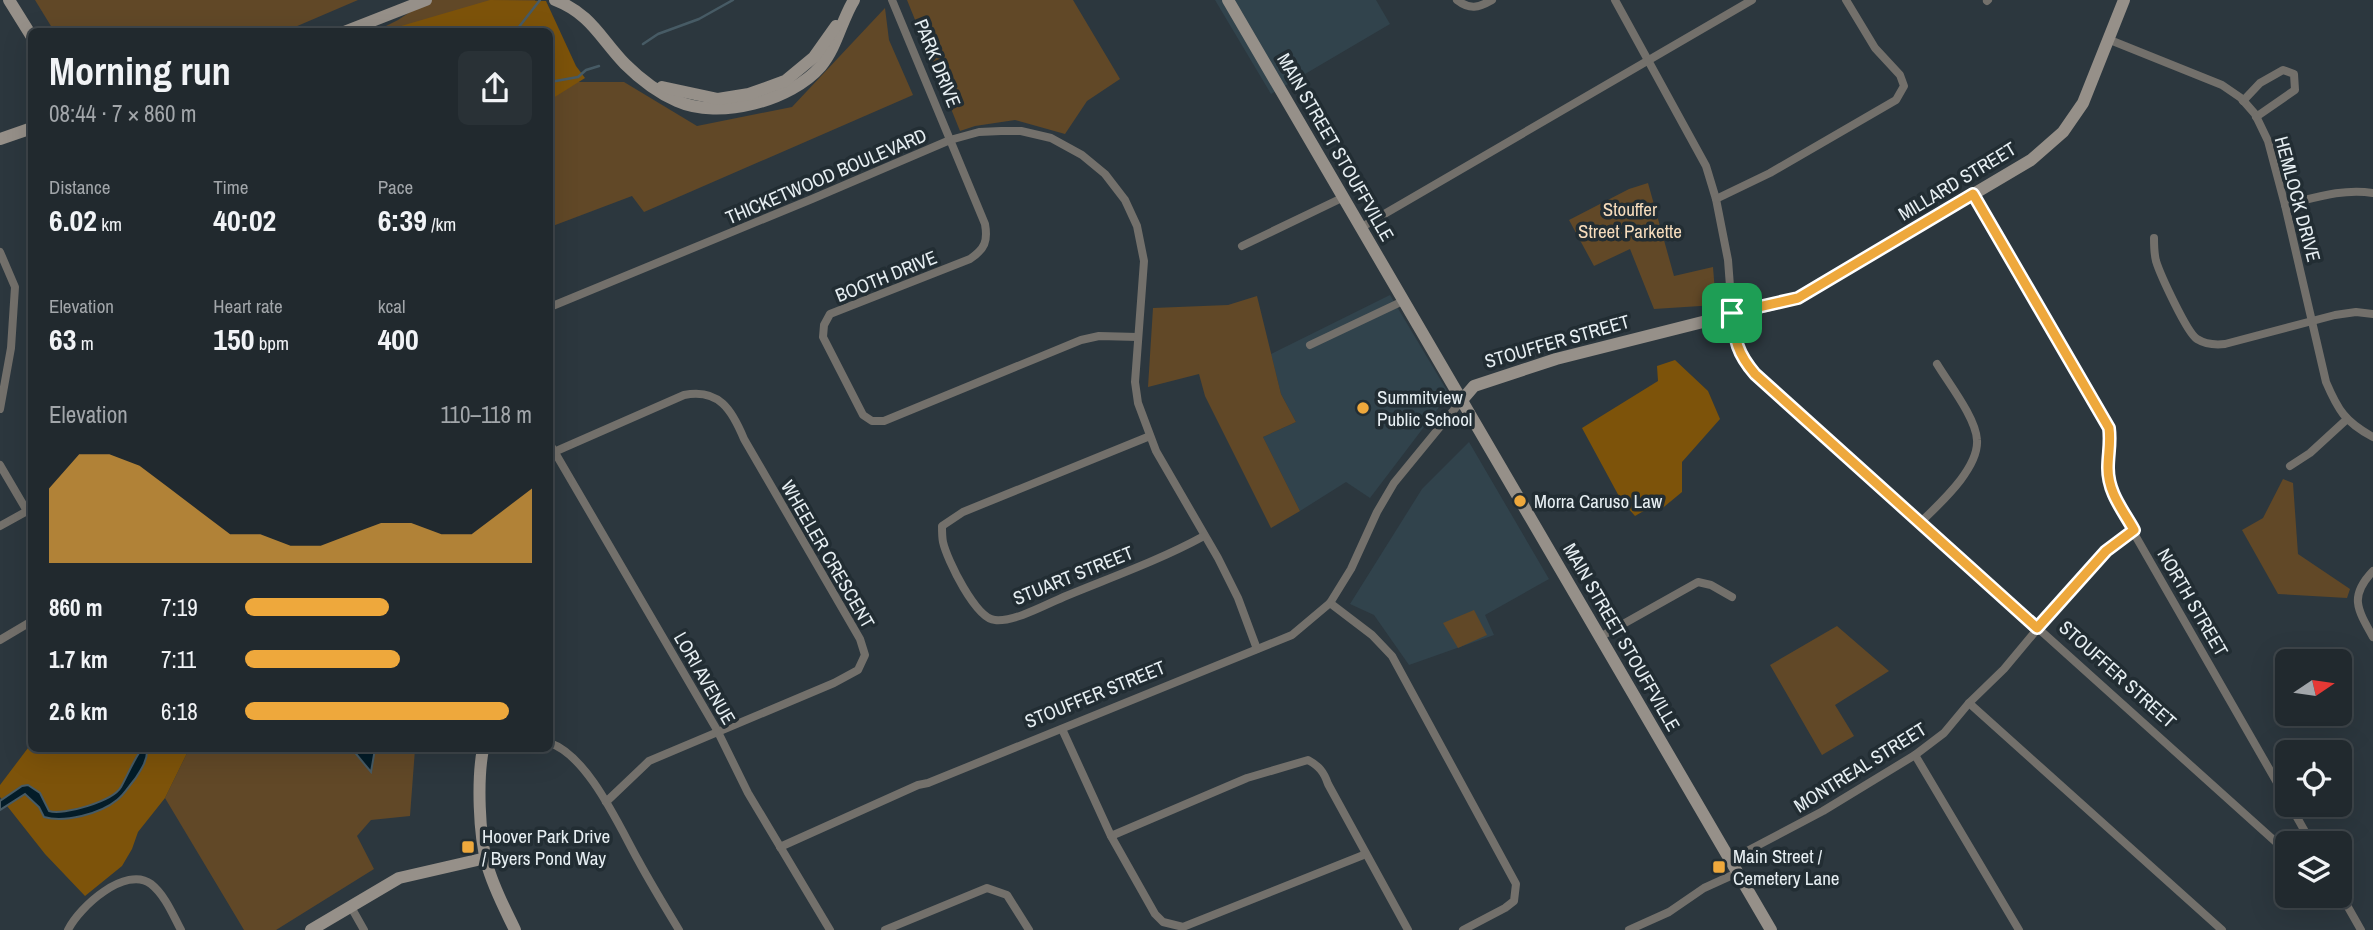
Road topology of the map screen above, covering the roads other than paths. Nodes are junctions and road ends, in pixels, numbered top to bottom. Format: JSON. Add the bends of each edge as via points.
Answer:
{"nodes":[{"id":1,"x":9,"y":0,"type":"edge"},
{"id":2,"x":426,"y":0,"type":"edge"},
{"id":3,"x":854,"y":0,"type":"edge"},
{"id":4,"x":892,"y":0,"type":"edge"},
{"id":5,"x":1228,"y":0,"type":"edge"},
{"id":6,"x":1457,"y":0,"type":"edge"},
{"id":7,"x":1492,"y":0,"type":"edge"},
{"id":8,"x":1615,"y":0,"type":"edge"},
{"id":9,"x":1752,"y":0,"type":"edge"},
{"id":10,"x":1846,"y":0,"type":"edge"},
{"id":11,"x":2124,"y":0,"type":"edge"},
{"id":12,"x":561,"y":2,"type":"edge"},
{"id":13,"x":354,"y":28,"type":"edge"},
{"id":14,"x":28,"y":31,"type":"edge"},
{"id":15,"x":2110,"y":40,"type":"junction"},
{"id":16,"x":1648,"y":60,"type":"junction"},
{"id":17,"x":2243,"y":101,"type":"junction"},
{"id":18,"x":2256,"y":117,"type":"junction"},
{"id":19,"x":28,"y":129,"type":"edge"},
{"id":20,"x":0,"y":139,"type":"edge"},
{"id":21,"x":950,"y":140,"type":"junction"},
{"id":22,"x":2373,"y":193,"type":"edge"},
{"id":23,"x":1973,"y":194,"type":"junction"},
{"id":24,"x":1344,"y":197,"type":"junction"},
{"id":25,"x":1716,"y":199,"type":"junction"},
{"id":26,"x":2285,"y":205,"type":"junction"},
{"id":27,"x":1362,"y":227,"type":"junction"},
{"id":28,"x":2154,"y":238,"type":"dead end"},
{"id":29,"x":1242,"y":246,"type":"dead end"},
{"id":30,"x":0,"y":252,"type":"edge"},
{"id":31,"x":1403,"y":301,"type":"junction"},
{"id":32,"x":553,"y":306,"type":"edge"},
{"id":33,"x":1732,"y":313,"type":"junction"},
{"id":34,"x":2373,"y":314,"type":"edge"},
{"id":35,"x":2313,"y":323,"type":"junction"},
{"id":36,"x":1138,"y":337,"type":"junction"},
{"id":37,"x":1310,"y":345,"type":"dead end"},
{"id":38,"x":1937,"y":365,"type":"dead end"},
{"id":39,"x":1462,"y":400,"type":"junction"},
{"id":40,"x":0,"y":410,"type":"edge"},
{"id":41,"x":2346,"y":420,"type":"junction"},
{"id":42,"x":1150,"y":436,"type":"junction"},
{"id":43,"x":2373,"y":437,"type":"edge"},
{"id":44,"x":553,"y":448,"type":"edge"},
{"id":45,"x":553,"y":450,"type":"edge"},
{"id":46,"x":0,"y":465,"type":"edge"},
{"id":47,"x":2290,"y":466,"type":"dead end"},
{"id":48,"x":28,"y":507,"type":"edge"},
{"id":49,"x":28,"y":510,"type":"edge"},
{"id":50,"x":1920,"y":523,"type":"junction"},
{"id":51,"x":0,"y":526,"type":"edge"},
{"id":52,"x":2134,"y":530,"type":"junction"},
{"id":53,"x":1204,"y":536,"type":"junction"},
{"id":54,"x":2373,"y":571,"type":"edge"},
{"id":55,"x":1732,"y":597,"type":"dead end"},
{"id":56,"x":1330,"y":603,"type":"junction"},
{"id":57,"x":28,"y":623,"type":"edge"},
{"id":58,"x":2037,"y":628,"type":"junction"},
{"id":59,"x":1600,"y":637,"type":"junction"},
{"id":60,"x":2373,"y":637,"type":"edge"},
{"id":61,"x":0,"y":640,"type":"edge"},
{"id":62,"x":1257,"y":649,"type":"junction"},
{"id":63,"x":1969,"y":703,"type":"junction"},
{"id":64,"x":1062,"y":729,"type":"junction"},
{"id":65,"x":718,"y":730,"type":"junction"},
{"id":66,"x":553,"y":744,"type":"edge"},
{"id":67,"x":482,"y":752,"type":"edge"},
{"id":68,"x":1915,"y":755,"type":"junction"},
{"id":69,"x":2275,"y":779,"type":"edge"},
{"id":70,"x":606,"y":802,"type":"junction"},
{"id":71,"x":1111,"y":836,"type":"junction"},
{"id":72,"x":2275,"y":841,"type":"edge"},
{"id":73,"x":780,"y":846,"type":"junction"},
{"id":74,"x":1366,"y":853,"type":"junction"},
{"id":75,"x":486,"y":858,"type":"junction"},
{"id":76,"x":1730,"y":860,"type":"junction"},
{"id":77,"x":1737,"y":873,"type":"junction"},
{"id":78,"x":351,"y":907,"type":"junction"},
{"id":79,"x":2348,"y":908,"type":"edge"},
{"id":80,"x":68,"y":930,"type":"edge"},
{"id":81,"x":181,"y":930,"type":"edge"},
{"id":82,"x":311,"y":930,"type":"edge"},
{"id":83,"x":364,"y":930,"type":"edge"},
{"id":84,"x":515,"y":930,"type":"edge"},
{"id":85,"x":679,"y":930,"type":"edge"},
{"id":86,"x":830,"y":930,"type":"edge"},
{"id":87,"x":886,"y":930,"type":"edge"},
{"id":88,"x":1029,"y":930,"type":"edge"},
{"id":89,"x":1408,"y":930,"type":"edge"},
{"id":90,"x":1463,"y":930,"type":"edge"},
{"id":91,"x":1629,"y":930,"type":"edge"},
{"id":92,"x":1771,"y":930,"type":"edge"},
{"id":93,"x":2018,"y":930,"type":"edge"},
{"id":94,"x":2222,"y":930,"type":"edge"},
{"id":95,"x":2361,"y":930,"type":"edge"}],
"edges":[{"from":1,"to":14,"type":"street"},
{"from":2,"to":13,"type":"street"},
{"from":3,"to":12,"type":"street","via":[[820,67],[761,103],[716,109],[678,102],[648,83],[584,16]]},
{"from":4,"to":21,"type":"street","name":"PARK DRIVE"},
{"from":5,"to":24,"type":"street","name":"MAIN STREET STOUFFVILLE"},
{"from":6,"to":7,"type":"street","via":[[1471,8]]},
{"from":8,"to":16,"type":"street"},
{"from":9,"to":16,"type":"street"},
{"from":10,"to":25,"type":"street","via":[[1875,48],[1900,75],[1903,86],[1896,100]]},
{"from":11,"to":15,"type":"street","name":"MILLARD STREET"},
{"from":15,"to":17,"type":"street","name":"HEMLOCK DRIVE","via":[[2222,85]]},
{"from":15,"to":23,"type":"street","name":"MILLARD STREET","via":[[2083,103],[2063,132],[2031,160]]},
{"from":16,"to":25,"type":"street","via":[[1698,148]]},
{"from":16,"to":27,"type":"street"},
{"from":17,"to":18,"type":"street","name":"HEMLOCK DRIVE"},
{"from":17,"to":18,"type":"street","via":[[2260,83],[2283,70],[2294,74],[2295,90]]},
{"from":18,"to":26,"type":"street","name":"HEMLOCK DRIVE"},
{"from":19,"to":20,"type":"street"},
{"from":21,"to":32,"type":"street","name":"THICKETWOOD BOULEVARD"},
{"from":21,"to":36,"type":"street","name":"THICKETWOOD BOULEVARD","via":[[979,132],[1021,131],[1051,138],[1105,174],[1125,200],[1142,247],[1144,281]]},
{"from":21,"to":36,"type":"street","name":"BOOTH DRIVE","via":[[985,223],[987,241],[970,259],[831,314],[823,337],[863,415],[884,421],[1081,340]]},
{"from":22,"to":26,"type":"street","via":[[2338,192]]},
{"from":23,"to":33,"type":"street","name":"MILLARD STREET","via":[[1798,298]]},
{"from":23,"to":52,"type":"street","name":"NORTH STREET","via":[[2109,428],[2111,491]]},
{"from":24,"to":27,"type":"street","name":"MAIN STREET STOUFFVILLE"},
{"from":24,"to":29,"type":"street"},
{"from":25,"to":33,"type":"street"},
{"from":26,"to":35,"type":"street","name":"HEMLOCK DRIVE"},
{"from":27,"to":31,"type":"street","name":"MAIN STREET STOUFFVILLE"},
{"from":28,"to":35,"type":"street","via":[[2160,271],[2197,340],[2224,344]]},
{"from":30,"to":40,"type":"street","via":[[15,287]]},
{"from":31,"to":37,"type":"street"},
{"from":31,"to":39,"type":"street","name":"MAIN STREET STOUFFVILLE"},
{"from":33,"to":39,"type":"street","name":"STOUFFER STREET","via":[[1556,359],[1474,386]]},
{"from":33,"to":50,"type":"street","name":"STOUFFER STREET","via":[[1738,351],[1755,374]]},
{"from":34,"to":35,"type":"street","via":[[2335,315]]},
{"from":35,"to":41,"type":"street","name":"HEMLOCK DRIVE","via":[[2326,382]]},
{"from":36,"to":42,"type":"street","name":"THICKETWOOD BOULEVARD","via":[[1135,382]]},
{"from":38,"to":50,"type":"street","via":[[1978,441],[1964,475]]},
{"from":39,"to":56,"type":"street","name":"STOUFFER STREET","via":[[1394,483]]},
{"from":39,"to":59,"type":"street","name":"MAIN STREET STOUFFVILLE"},
{"from":41,"to":43,"type":"street","name":"HEMLOCK DRIVE"},
{"from":41,"to":47,"type":"street"},
{"from":42,"to":53,"type":"street","name":"THICKETWOOD BOULEVARD"},
{"from":42,"to":53,"type":"street","name":"STUART STREET","via":[[963,512],[942,526],[945,549],[973,604],[986,618],[997,621],[1025,613]]},
{"from":44,"to":65,"type":"street","name":"WHEELER CRESCENT","via":[[698,392],[723,403],[737,424],[865,655],[858,670]]},
{"from":45,"to":65,"type":"street","name":"LORI AVENUE"},
{"from":46,"to":48,"type":"street"},
{"from":49,"to":51,"type":"street"},
{"from":50,"to":58,"type":"street","name":"STOUFFER STREET"},
{"from":52,"to":58,"type":"street","name":"MONTREAL STREET","via":[[2106,551]]},
{"from":52,"to":69,"type":"street","name":"NORTH STREET"},
{"from":53,"to":62,"type":"street","name":"THICKETWOOD BOULEVARD","via":[[1238,598]]},
{"from":54,"to":60,"type":"street","via":[[2360,585],[2357,607]]},
{"from":55,"to":59,"type":"street","via":[[1698,582]]},
{"from":56,"to":62,"type":"street","name":"STOUFFER STREET","via":[[1292,635]]},
{"from":56,"to":90,"type":"street","via":[[1392,656],[1516,884],[1514,901]]},
{"from":57,"to":61,"type":"street"},
{"from":58,"to":63,"type":"street","name":"MONTREAL STREET"},
{"from":58,"to":72,"type":"street","name":"STOUFFER STREET"},
{"from":59,"to":76,"type":"street","name":"MAIN STREET STOUFFVILLE"},
{"from":62,"to":64,"type":"street","name":"STOUFFER STREET"},
{"from":63,"to":68,"type":"street","name":"MONTREAL STREET","via":[[1954,724]]},
{"from":63,"to":94,"type":"street"},
{"from":64,"to":71,"type":"street"},
{"from":64,"to":73,"type":"street","name":"STOUFFER STREET"},
{"from":65,"to":70,"type":"street","name":"WHEELER CRESCENT","via":[[649,761]]},
{"from":65,"to":73,"type":"street","name":"LORI AVENUE"},
{"from":66,"to":70,"type":"street","via":[[579,764]]},
{"from":67,"to":75,"type":"street","via":[[482,844]]},
{"from":68,"to":76,"type":"street","name":"MONTREAL STREET"},
{"from":68,"to":93,"type":"street"},
{"from":70,"to":85,"type":"street"},
{"from":71,"to":74,"type":"street","via":[[1155,914],[1163,922],[1183,927]]},
{"from":71,"to":74,"type":"street","via":[[1247,778],[1308,760],[1324,773]]},
{"from":73,"to":86,"type":"street","name":"LORI AVENUE"},
{"from":74,"to":89,"type":"street"},
{"from":75,"to":78,"type":"street","via":[[399,878]]},
{"from":75,"to":84,"type":"street"},
{"from":76,"to":77,"type":"street","name":"MAIN STREET STOUFFVILLE"},
{"from":77,"to":91,"type":"street"},
{"from":77,"to":92,"type":"street","name":"MAIN STREET STOUFFVILLE"},
{"from":78,"to":82,"type":"street"},
{"from":78,"to":83,"type":"street"},
{"from":79,"to":95,"type":"street"},
{"from":80,"to":81,"type":"street","via":[[106,890],[133,878],[143,879],[159,892]]},
{"from":87,"to":88,"type":"street","via":[[987,888],[1007,895]]}]}
